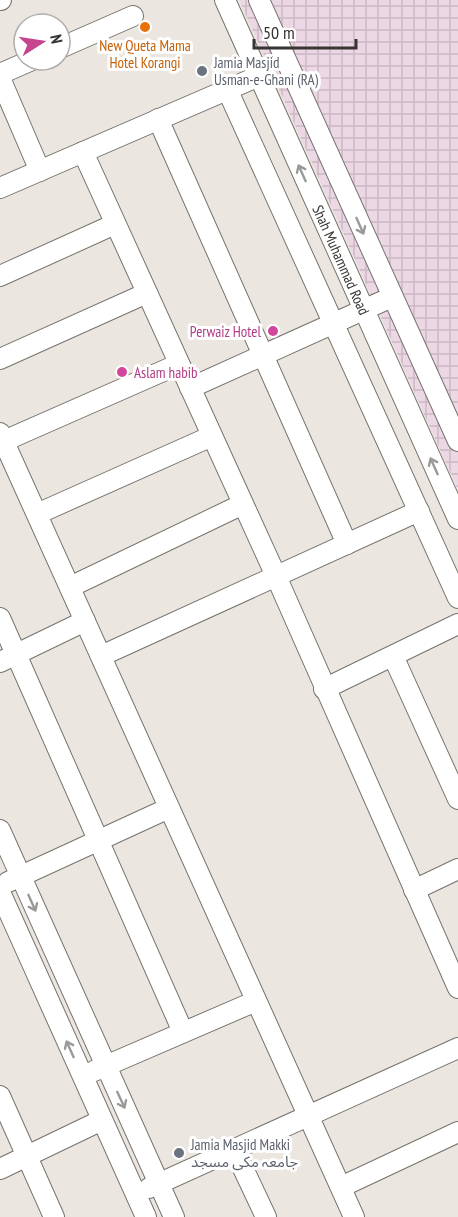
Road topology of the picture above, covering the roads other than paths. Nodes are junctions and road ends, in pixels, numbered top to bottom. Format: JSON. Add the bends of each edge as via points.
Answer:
{"nodes":[{"id":1,"x":225,"y":0,"type":"edge"},
{"id":2,"x":259,"y":0,"type":"edge"},
{"id":3,"x":133,"y":16,"type":"dead end"},
{"id":4,"x":72,"y":43,"type":"edge"},
{"id":5,"x":259,"y":76,"type":"junction"},
{"id":6,"x":0,"y":78,"type":"edge"},
{"id":7,"x":227,"y":89,"type":"junction"},
{"id":8,"x":158,"y":119,"type":"junction"},
{"id":9,"x":83,"y":152,"type":"junction"},
{"id":10,"x":40,"y":171,"type":"junction"},
{"id":11,"x":0,"y":188,"type":"edge"},
{"id":12,"x":115,"y":224,"type":"junction"},
{"id":13,"x":0,"y":276,"type":"edge"},
{"id":14,"x":147,"y":293,"type":"junction"},
{"id":15,"x":392,"y":297,"type":"junction"},
{"id":16,"x":364,"y":310,"type":"junction"},
{"id":17,"x":333,"y":324,"type":"junction"},
{"id":18,"x":263,"y":355,"type":"junction"},
{"id":19,"x":0,"y":359,"type":"edge"},
{"id":20,"x":179,"y":364,"type":"junction"},
{"id":21,"x":190,"y":388,"type":"junction"},
{"id":22,"x":212,"y":436,"type":"junction"},
{"id":23,"x":2,"y":437,"type":"edge"},
{"id":24,"x":458,"y":441,"type":"edge"},
{"id":25,"x":243,"y":504,"type":"junction"},
{"id":26,"x":418,"y":511,"type":"junction"},
{"id":27,"x":37,"y":514,"type":"junction"},
{"id":28,"x":458,"y":519,"type":"edge"},
{"id":29,"x":347,"y":544,"type":"junction"},
{"id":30,"x":276,"y":576,"type":"junction"},
{"id":31,"x":70,"y":588,"type":"junction"},
{"id":32,"x":458,"y":598,"type":"edge"},
{"id":33,"x":0,"y":618,"type":"edge"},
{"id":34,"x":85,"y":621,"type":"junction"},
{"id":35,"x":458,"y":624,"type":"edge"},
{"id":36,"x":101,"y":656,"type":"junction"},
{"id":37,"x":393,"y":656,"type":"junction"},
{"id":38,"x":8,"y":658,"type":"edge"},
{"id":39,"x":324,"y":689,"type":"junction"},
{"id":40,"x":458,"y":799,"type":"edge"},
{"id":41,"x":170,"y":808,"type":"junction"},
{"id":42,"x":0,"y":830,"type":"edge"},
{"id":43,"x":99,"y":841,"type":"junction"},
{"id":44,"x":458,"y":869,"type":"edge"},
{"id":45,"x":21,"y":877,"type":"junction"},
{"id":46,"x":0,"y":886,"type":"edge"},
{"id":47,"x":414,"y":890,"type":"junction"},
{"id":48,"x":0,"y":892,"type":"edge"},
{"id":49,"x":458,"y":988,"type":"edge"},
{"id":50,"x":256,"y":1001,"type":"junction"},
{"id":51,"x":183,"y":1032,"type":"junction"},
{"id":52,"x":458,"y":1048,"type":"edge"},
{"id":53,"x":105,"y":1066,"type":"junction"},
{"id":54,"x":82,"y":1076,"type":"junction"},
{"id":55,"x":0,"y":1096,"type":"edge"},
{"id":56,"x":308,"y":1115,"type":"junction"},
{"id":57,"x":102,"y":1120,"type":"junction"},
{"id":58,"x":458,"y":1132,"type":"edge"},
{"id":59,"x":234,"y":1149,"type":"junction"},
{"id":60,"x":27,"y":1157,"type":"junction"},
{"id":61,"x":0,"y":1169,"type":"edge"},
{"id":62,"x":159,"y":1183,"type":"junction"},
{"id":63,"x":341,"y":1187,"type":"junction"},
{"id":64,"x":135,"y":1194,"type":"junction"},
{"id":65,"x":54,"y":1217,"type":"edge"},
{"id":66,"x":146,"y":1217,"type":"edge"},
{"id":67,"x":174,"y":1217,"type":"edge"},
{"id":68,"x":266,"y":1217,"type":"edge"},
{"id":69,"x":354,"y":1217,"type":"edge"}],
"edges":[{"from":1,"to":5,"type":"street","name":"Shah Muhammad Road"},
{"from":2,"to":15,"type":"street","one_way":true},
{"from":3,"to":4,"type":"street"},
{"from":5,"to":7,"type":"street"},
{"from":16,"to":5,"type":"street","name":"Shah Muhammad Road","one_way":true},
{"from":6,"to":10,"type":"street"},
{"from":7,"to":8,"type":"street"},
{"from":7,"to":17,"type":"street"},
{"from":8,"to":9,"type":"street"},
{"from":8,"to":18,"type":"street"},
{"from":9,"to":10,"type":"street"},
{"from":9,"to":12,"type":"street"},
{"from":10,"to":11,"type":"street"},
{"from":12,"to":13,"type":"street"},
{"from":12,"to":14,"type":"street"},
{"from":14,"to":19,"type":"street"},
{"from":14,"to":20,"type":"street"},
{"from":15,"to":16,"type":"street"},
{"from":15,"to":24,"type":"street"},
{"from":16,"to":17,"type":"street"},
{"from":28,"to":16,"type":"street","name":"Shah Muhammad Road","one_way":true},
{"from":17,"to":18,"type":"street"},
{"from":17,"to":26,"type":"street"},
{"from":18,"to":21,"type":"street"},
{"from":18,"to":29,"type":"street"},
{"from":20,"to":21,"type":"street"},
{"from":20,"to":23,"type":"street"},
{"from":21,"to":22,"type":"street"},
{"from":22,"to":25,"type":"street"},
{"from":22,"to":27,"type":"street"},
{"from":23,"to":27,"type":"street"},
{"from":25,"to":30,"type":"street"},
{"from":25,"to":31,"type":"street"},
{"from":26,"to":29,"type":"street"},
{"from":26,"to":32,"type":"street"},
{"from":27,"to":31,"type":"street"},
{"from":29,"to":30,"type":"street"},
{"from":30,"to":36,"type":"street"},
{"from":30,"to":39,"type":"street"},
{"from":31,"to":34,"type":"street"},
{"from":33,"to":38,"type":"street"},
{"from":34,"to":36,"type":"street"},
{"from":34,"to":38,"type":"street"},
{"from":35,"to":37,"type":"street"},
{"from":36,"to":41,"type":"street"},
{"from":37,"to":39,"type":"street"},
{"from":37,"to":40,"type":"street"},
{"from":38,"to":43,"type":"street"},
{"from":39,"to":47,"type":"street"},
{"from":41,"to":43,"type":"street"},
{"from":41,"to":50,"type":"street"},
{"from":42,"to":45,"type":"street"},
{"from":43,"to":45,"type":"street"},
{"from":43,"to":51,"type":"street"},
{"from":44,"to":47,"type":"street"},
{"from":45,"to":46,"type":"street"},
{"from":45,"to":53,"type":"street","one_way":true},
{"from":47,"to":49,"type":"street"},
{"from":54,"to":48,"type":"street","one_way":true},
{"from":50,"to":51,"type":"street"},
{"from":50,"to":56,"type":"street"},
{"from":51,"to":53,"type":"street"},
{"from":52,"to":56,"type":"street"},
{"from":53,"to":54,"type":"street"},
{"from":53,"to":62,"type":"street","one_way":true},
{"from":54,"to":57,"type":"street"},
{"from":55,"to":60,"type":"street"},
{"from":56,"to":59,"type":"street"},
{"from":56,"to":63,"type":"street"},
{"from":57,"to":60,"type":"street"},
{"from":57,"to":64,"type":"street"},
{"from":58,"to":63,"type":"street"},
{"from":59,"to":62,"type":"street"},
{"from":59,"to":68,"type":"street"},
{"from":60,"to":61,"type":"street"},
{"from":60,"to":65,"type":"street"},
{"from":62,"to":64,"type":"street"},
{"from":62,"to":67,"type":"street"},
{"from":63,"to":69,"type":"street"},
{"from":64,"to":66,"type":"street"}]}
